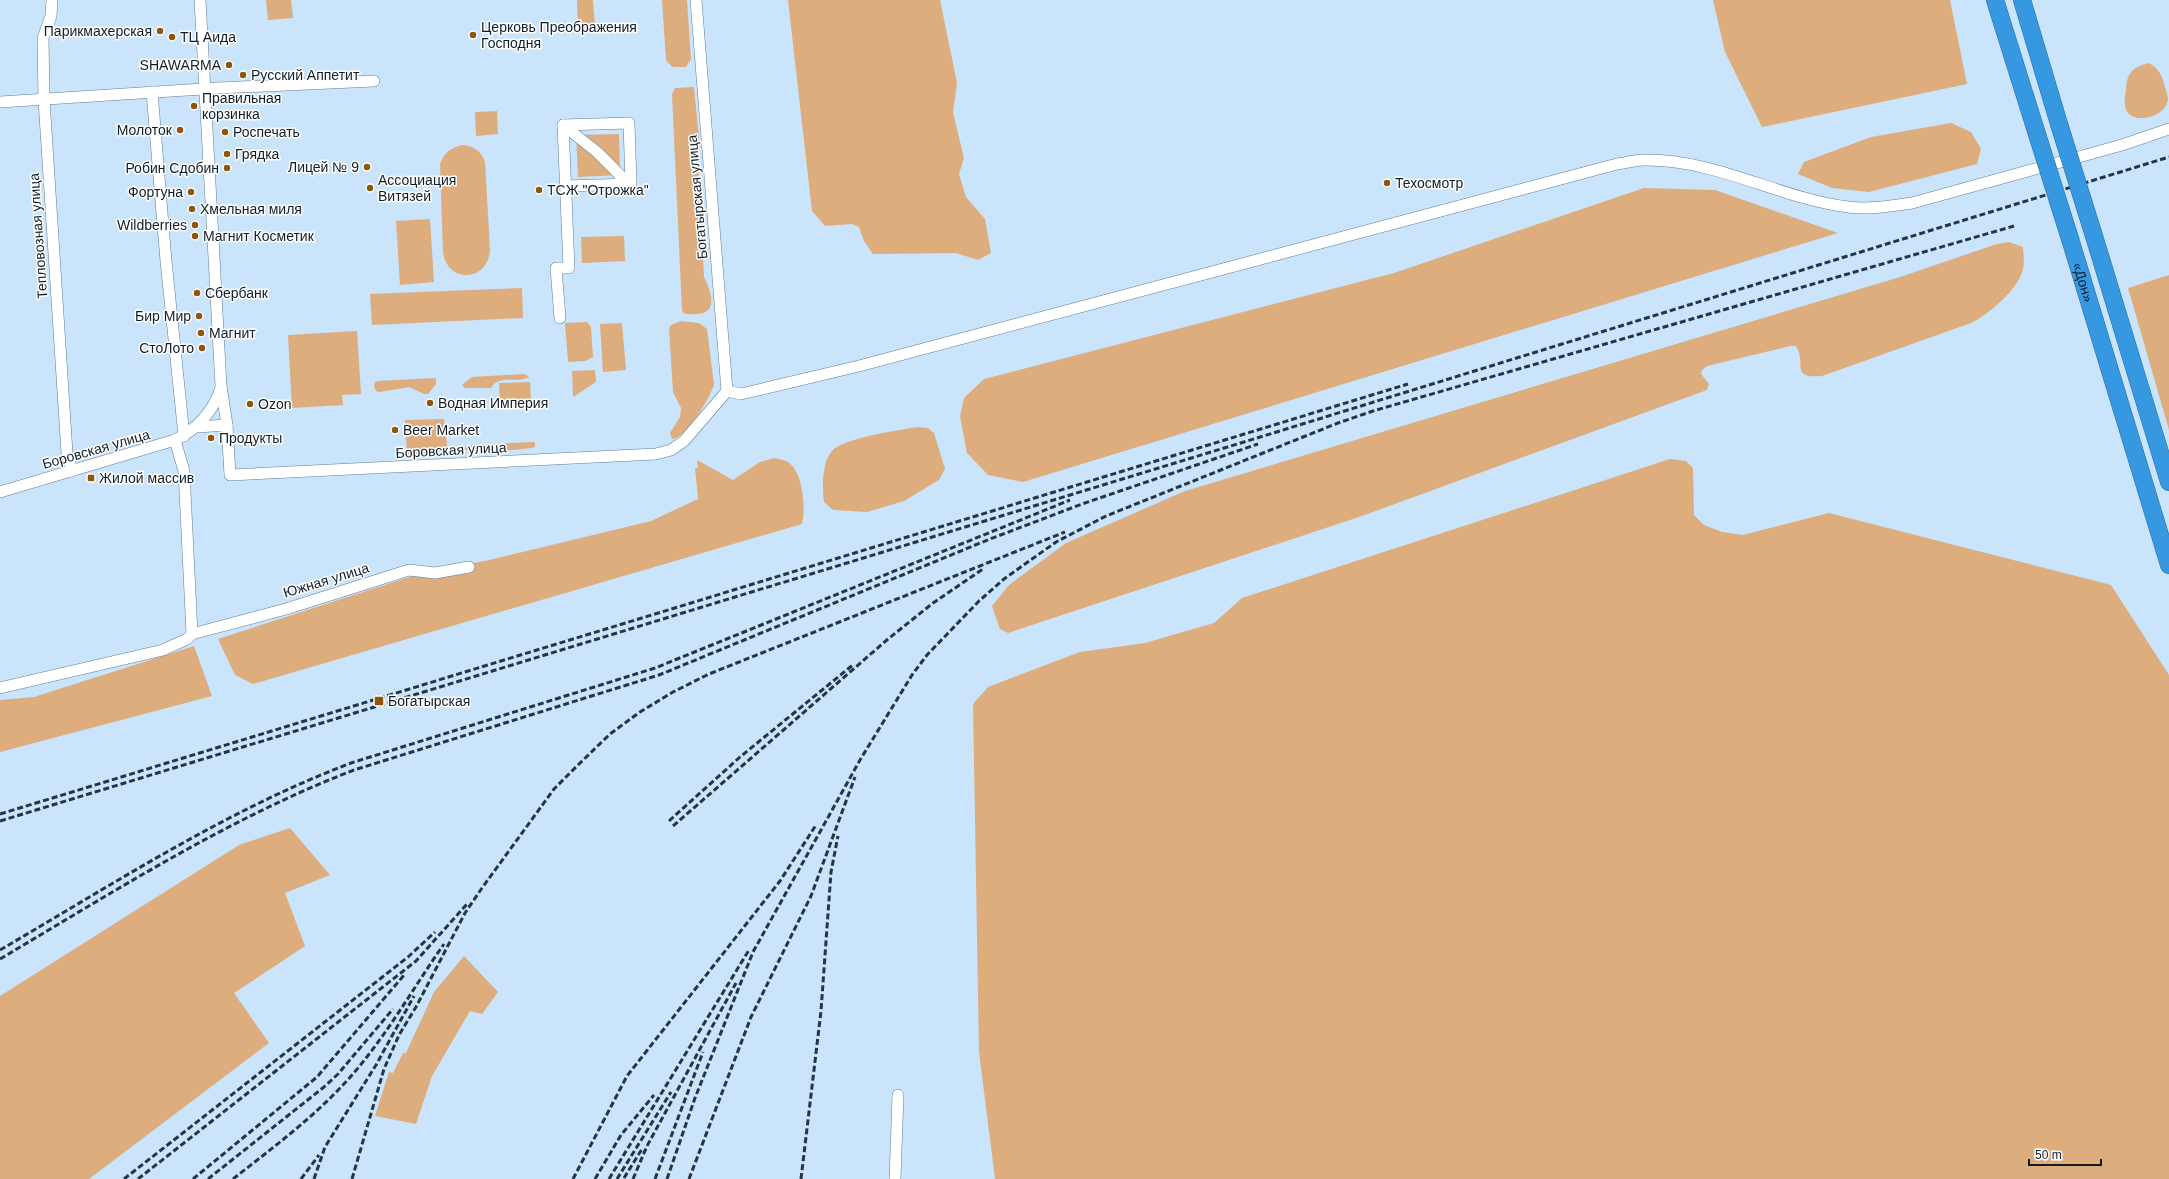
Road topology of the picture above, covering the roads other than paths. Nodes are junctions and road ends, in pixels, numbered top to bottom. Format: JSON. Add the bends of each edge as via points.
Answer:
{"nodes":[{"id":1,"x":52,"y":0,"type":"edge"},
{"id":2,"x":200,"y":0,"type":"edge"},
{"id":3,"x":696,"y":0,"type":"edge"},
{"id":4,"x":1995,"y":0,"type":"edge"},
{"id":5,"x":2022,"y":0,"type":"edge"},
{"id":6,"x":374,"y":81,"type":"dead end"},
{"id":7,"x":206,"y":88,"type":"junction"},
{"id":8,"x":152,"y":92,"type":"junction"},
{"id":9,"x":44,"y":100,"type":"junction"},
{"id":10,"x":0,"y":102,"type":"edge"},
{"id":11,"x":563,"y":125,"type":"junction"},
{"id":12,"x":2169,"y":129,"type":"edge"},
{"id":13,"x":621,"y":184,"type":"junction"},
{"id":14,"x":566,"y":186,"type":"junction"},
{"id":15,"x":560,"y":318,"type":"dead end"},
{"id":16,"x":221,"y":386,"type":"junction"},
{"id":17,"x":727,"y":391,"type":"junction"},
{"id":18,"x":227,"y":424,"type":"junction"},
{"id":19,"x":197,"y":427,"type":"junction"},
{"id":20,"x":179,"y":438,"type":"junction"},
{"id":21,"x":72,"y":471,"type":"junction"},
{"id":22,"x":2169,"y":482,"type":"edge"},
{"id":23,"x":0,"y":492,"type":"edge"},
{"id":24,"x":2169,"y":565,"type":"edge"},
{"id":25,"x":469,"y":567,"type":"dead end"},
{"id":26,"x":192,"y":634,"type":"junction"},
{"id":27,"x":0,"y":688,"type":"edge"},
{"id":28,"x":898,"y":1095,"type":"dead end"},
{"id":29,"x":895,"y":1179,"type":"edge"}],
"edges":[{"from":1,"to":9,"type":"street","name":"Тепловозная улица","via":[[51,16],[43,38]]},
{"from":2,"to":7,"type":"street"},
{"from":3,"to":17,"type":"street","name":"Богатырская улица"},
{"from":4,"to":24,"type":"highway","name":"«Дон»","bridge":true},
{"from":5,"to":22,"type":"highway","name":"«Дон»","bridge":true},
{"from":6,"to":7,"type":"street"},
{"from":7,"to":8,"type":"street"},
{"from":7,"to":16,"type":"street"},
{"from":8,"to":9,"type":"street"},
{"from":8,"to":20,"type":"street"},
{"from":9,"to":10,"type":"street"},
{"from":9,"to":21,"type":"street","name":"Тепловозная улица","via":[[67,453]]},
{"from":11,"to":13,"type":"street","via":[[597,152],[620,175]]},
{"from":11,"to":13,"type":"street","via":[[629,123],[631,184]]},
{"from":11,"to":14,"type":"street"},
{"from":12,"to":17,"type":"street","via":[[2122,145],[1912,203],[1880,208],[1849,207],[1815,200],[1712,168],[1672,161],[1643,160],[1617,164],[859,366],[741,394]]},
{"from":13,"to":14,"type":"street"},
{"from":14,"to":15,"type":"street","via":[[569,268],[556,268]]},
{"from":16,"to":18,"type":"street"},
{"from":16,"to":19,"type":"street","name":"Боровская улица","via":[[214,405]]},
{"from":17,"to":18,"type":"street","name":"Боровская улица","via":[[684,441],[671,450],[656,454],[230,475]]},
{"from":18,"to":19,"type":"street","name":"Боровская улица"},
{"from":19,"to":20,"type":"street","name":"Боровская улица"},
{"from":20,"to":21,"type":"street","name":"Боровская улица"},
{"from":20,"to":26,"type":"street","via":[[184,471]]},
{"from":21,"to":23,"type":"street","name":"Боровская улица"},
{"from":25,"to":26,"type":"street","name":"Южная улица","via":[[435,573],[409,570],[286,609]]},
{"from":26,"to":27,"type":"street","name":"Южная улица","via":[[188,639],[163,650]]},
{"from":28,"to":29,"type":"street"}]}
